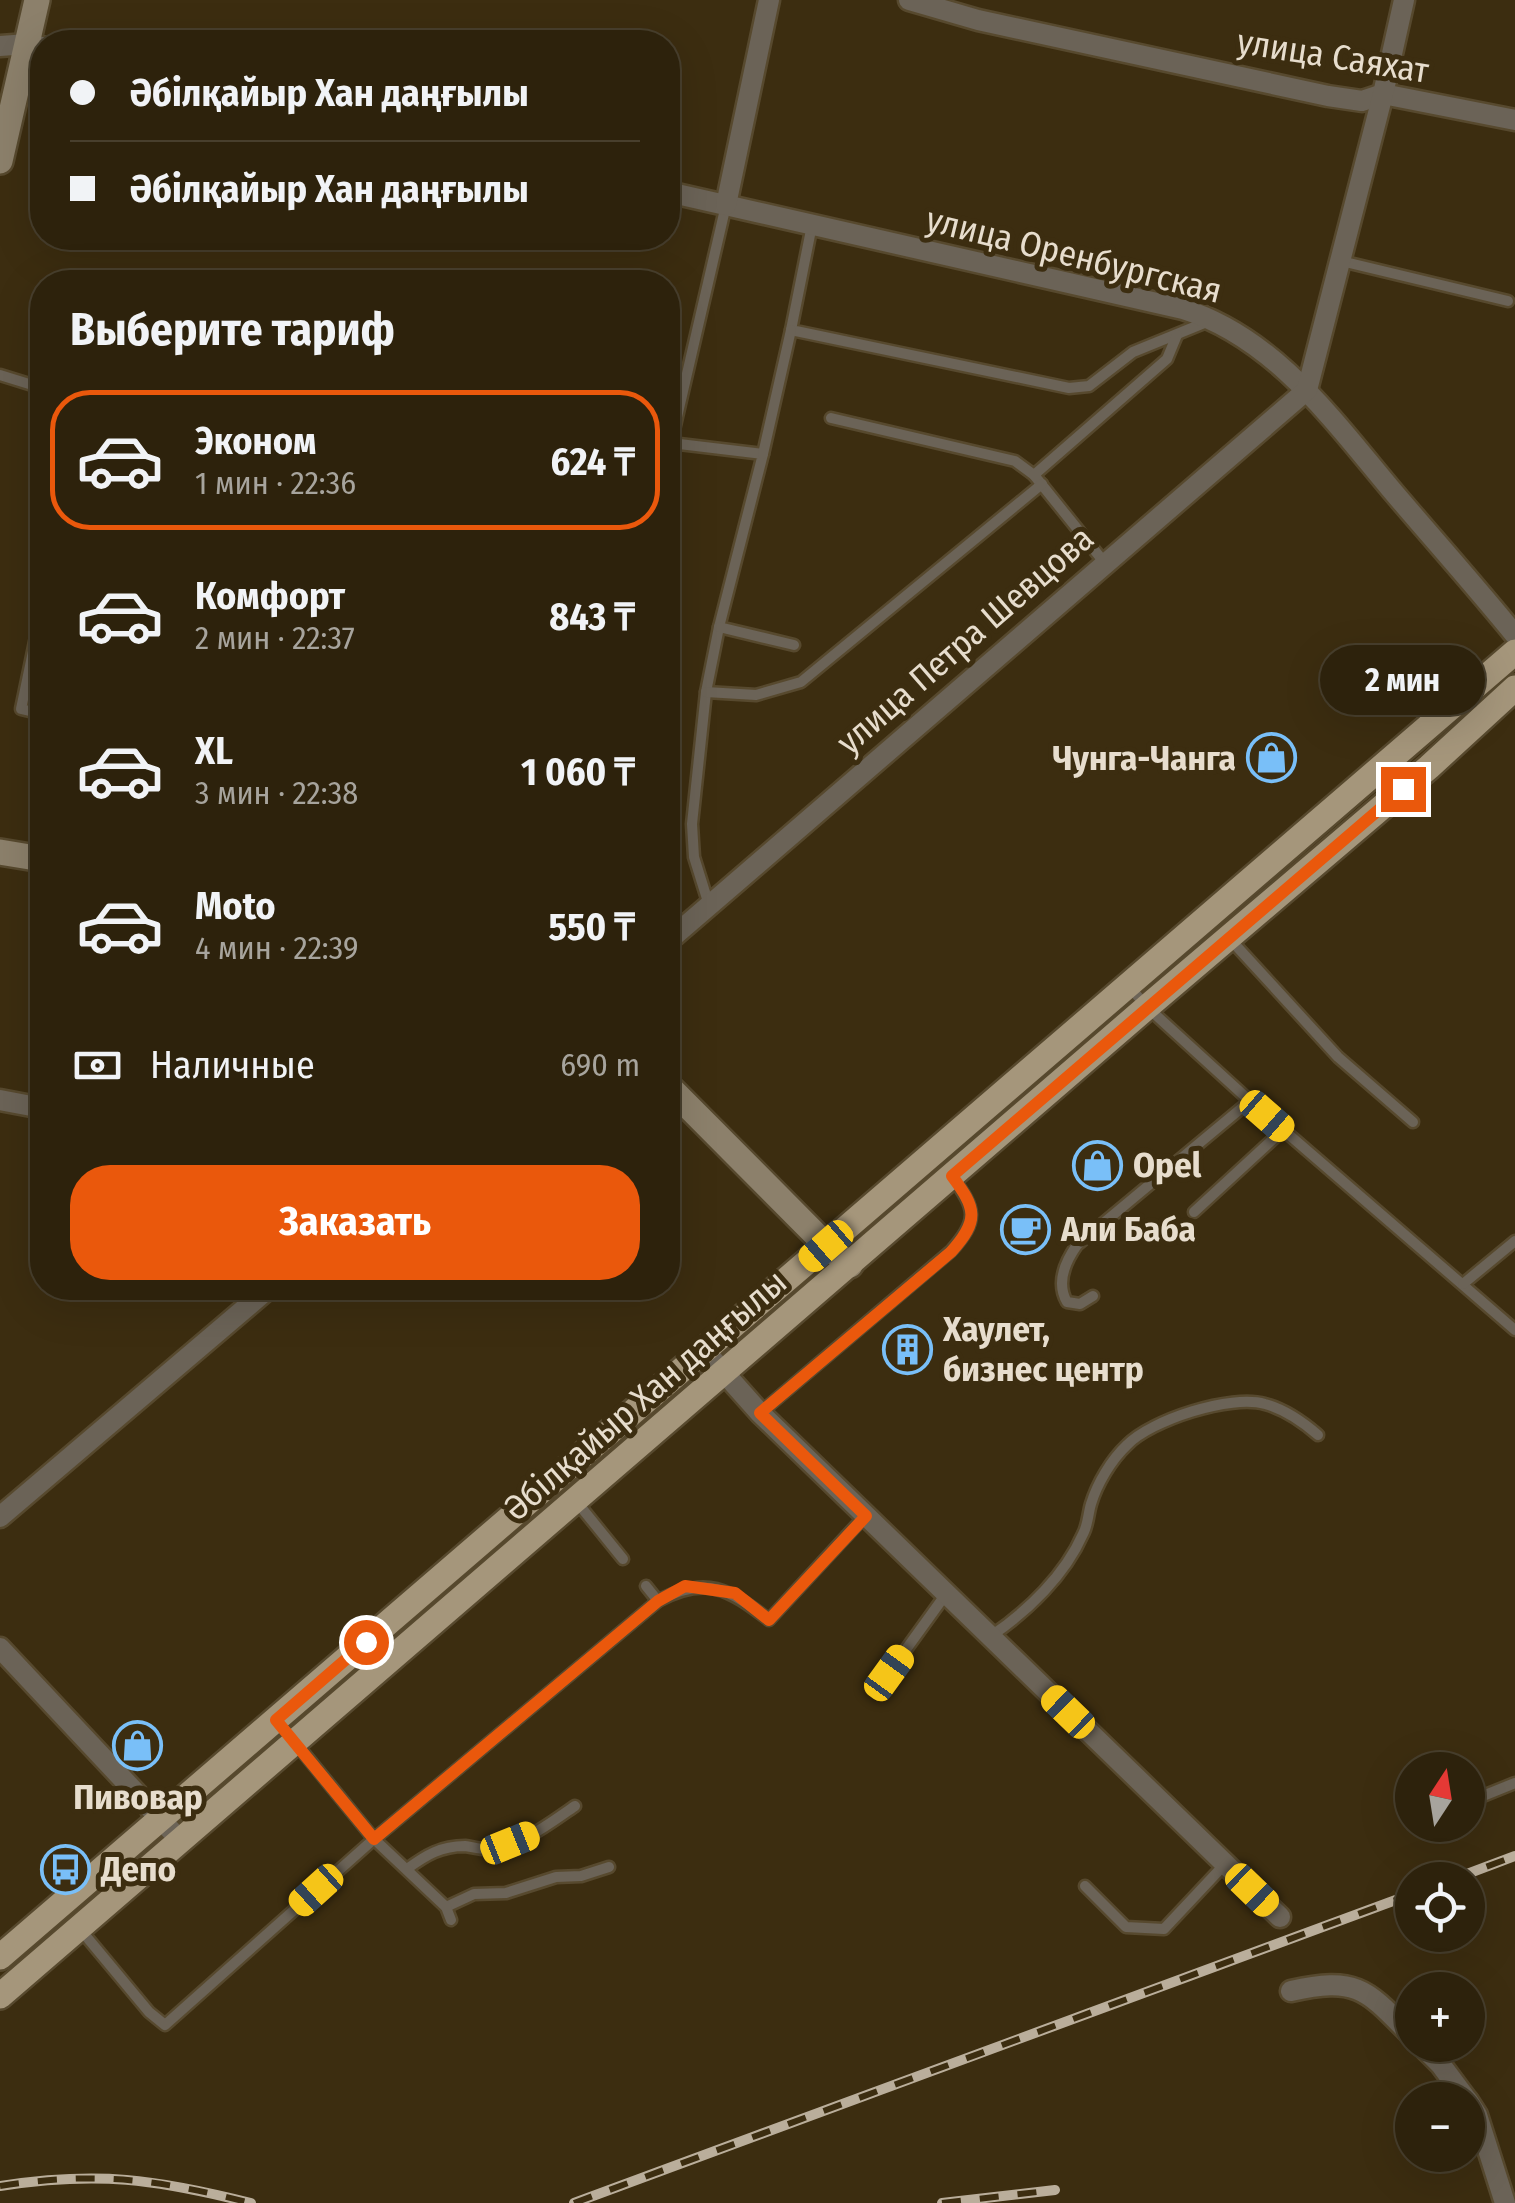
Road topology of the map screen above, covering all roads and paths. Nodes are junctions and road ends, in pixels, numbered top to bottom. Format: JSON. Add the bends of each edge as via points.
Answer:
{"nodes":[{"id":1,"x":37,"y":0,"type":"edge"},
{"id":2,"x":770,"y":0,"type":"edge"},
{"id":3,"x":909,"y":0,"type":"edge"},
{"id":4,"x":1404,"y":0,"type":"edge"},
{"id":5,"x":36,"y":30,"type":"edge"},
{"id":6,"x":0,"y":46,"type":"edge"},
{"id":7,"x":30,"y":46,"type":"edge"},
{"id":8,"x":30,"y":62,"type":"edge"},
{"id":9,"x":1383,"y":94,"type":"junction"},
{"id":10,"x":1515,"y":120,"type":"edge"},
{"id":11,"x":0,"y":161,"type":"edge"},
{"id":12,"x":680,"y":195,"type":"edge"},
{"id":13,"x":726,"y":206,"type":"junction"},
{"id":14,"x":812,"y":225,"type":"junction"},
{"id":15,"x":1341,"y":261,"type":"junction"},
{"id":16,"x":1508,"y":301,"type":"dead end"},
{"id":17,"x":1214,"y":319,"type":"junction"},
{"id":18,"x":792,"y":330,"type":"junction"},
{"id":19,"x":1177,"y":335,"type":"junction"},
{"id":20,"x":0,"y":374,"type":"edge"},
{"id":21,"x":30,"y":384,"type":"edge"},
{"id":22,"x":1307,"y":390,"type":"junction"},
{"id":23,"x":680,"y":402,"type":"edge"},
{"id":24,"x":831,"y":418,"type":"dead end"},
{"id":25,"x":680,"y":450,"type":"edge"},
{"id":26,"x":764,"y":454,"type":"junction"},
{"id":27,"x":1038,"y":480,"type":"junction"},
{"id":28,"x":1104,"y":562,"type":"junction"},
{"id":29,"x":719,"y":627,"type":"junction"},
{"id":30,"x":1515,"y":635,"type":"edge"},
{"id":31,"x":794,"y":645,"type":"dead end"},
{"id":32,"x":1515,"y":652,"type":"edge"},
{"id":33,"x":30,"y":666,"type":"edge"},
{"id":34,"x":1515,"y":688,"type":"edge"},
{"id":35,"x":706,"y":692,"type":"junction"},
{"id":36,"x":30,"y":712,"type":"edge"},
{"id":37,"x":0,"y":852,"type":"edge"},
{"id":38,"x":30,"y":858,"type":"edge"},
{"id":39,"x":709,"y":906,"type":"junction"},
{"id":40,"x":680,"y":931,"type":"edge"},
{"id":41,"x":1228,"y":937,"type":"junction"},
{"id":42,"x":1127,"y":984,"type":"junction"},
{"id":43,"x":1147,"y":1006,"type":"junction"},
{"id":44,"x":680,"y":1098,"type":"edge"},
{"id":45,"x":0,"y":1100,"type":"edge"},
{"id":46,"x":1250,"y":1102,"type":"junction"},
{"id":47,"x":30,"y":1106,"type":"edge"},
{"id":48,"x":1414,"y":1122,"type":"dead end"},
{"id":49,"x":1284,"y":1130,"type":"junction"},
{"id":50,"x":952,"y":1176,"type":"junction"},
{"id":51,"x":1194,"y":1212,"type":"dead end"},
{"id":52,"x":1515,"y":1242,"type":"edge"},
{"id":53,"x":826,"y":1246,"type":"junction"},
{"id":54,"x":850,"y":1264,"type":"junction"},
{"id":55,"x":1463,"y":1284,"type":"junction"},
{"id":56,"x":1093,"y":1296,"type":"dead end"},
{"id":57,"x":255,"y":1300,"type":"edge"},
{"id":58,"x":1515,"y":1330,"type":"edge"},
{"id":59,"x":704,"y":1350,"type":"junction"},
{"id":60,"x":723,"y":1372,"type":"junction"},
{"id":61,"x":760,"y":1413,"type":"junction"},
{"id":62,"x":1318,"y":1434,"type":"dead end"},
{"id":63,"x":575,"y":1500,"type":"junction"},
{"id":64,"x":866,"y":1516,"type":"junction"},
{"id":65,"x":0,"y":1517,"type":"edge"},
{"id":66,"x":624,"y":1559,"type":"dead end"},
{"id":67,"x":646,"y":1586,"type":"dead end"},
{"id":68,"x":946,"y":1594,"type":"junction"},
{"id":69,"x":658,"y":1601,"type":"junction"},
{"id":70,"x":990,"y":1637,"type":"junction"},
{"id":71,"x":0,"y":1648,"type":"edge"},
{"id":72,"x":889,"y":1673,"type":"dead end"},
{"id":73,"x":276,"y":1720,"type":"junction"},
{"id":74,"x":295,"y":1742,"type":"junction"},
{"id":75,"x":1515,"y":1782,"type":"edge"},
{"id":76,"x":1485,"y":1795,"type":"edge"},
{"id":77,"x":574,"y":1806,"type":"dead end"},
{"id":78,"x":161,"y":1819,"type":"junction"},
{"id":79,"x":374,"y":1839,"type":"junction"},
{"id":80,"x":180,"y":1841,"type":"junction"},
{"id":81,"x":1225,"y":1864,"type":"junction"},
{"id":82,"x":609,"y":1867,"type":"dead end"},
{"id":83,"x":407,"y":1869,"type":"junction"},
{"id":84,"x":1085,"y":1886,"type":"dead end"},
{"id":85,"x":446,"y":1908,"type":"junction"},
{"id":86,"x":1280,"y":1917,"type":"dead end"},
{"id":87,"x":450,"y":1920,"type":"dead end"},
{"id":88,"x":80,"y":1928,"type":"junction"},
{"id":89,"x":0,"y":1957,"type":"edge"},
{"id":90,"x":1291,"y":1991,"type":"dead end"},
{"id":91,"x":0,"y":1996,"type":"edge"},
{"id":92,"x":1395,"y":2019,"type":"edge"},
{"id":93,"x":1435,"y":2062,"type":"edge"},
{"id":94,"x":1452,"y":2082,"type":"edge"},
{"id":95,"x":1485,"y":2140,"type":"edge"},
{"id":96,"x":1505,"y":2203,"type":"edge"}],
"edges":[{"from":1,"to":5,"type":"street"},
{"from":2,"to":13,"type":"street"},
{"from":3,"to":9,"type":"street","name":"улица Саяхат","via":[[1328,96],[1362,101]]},
{"from":4,"to":9,"type":"street"},
{"from":6,"to":7,"type":"street"},
{"from":8,"to":11,"type":"street"},
{"from":9,"to":10,"type":"street","name":"улица Саяхат"},
{"from":9,"to":15,"type":"street"},
{"from":12,"to":13,"type":"street","name":"улица Оренбургская"},
{"from":13,"to":14,"type":"street","name":"улица Оренбургская"},
{"from":13,"to":23,"type":"lane"},
{"from":14,"to":17,"type":"street","name":"улица Оренбургская"},
{"from":14,"to":18,"type":"lane"},
{"from":15,"to":16,"type":"lane"},
{"from":15,"to":22,"type":"street"},
{"from":17,"to":19,"type":"lane"},
{"from":17,"to":22,"type":"street","name":"улица Оренбургская"},
{"from":18,"to":19,"type":"lane","via":[[1069,388],[1089,386],[1132,352]]},
{"from":18,"to":26,"type":"lane"},
{"from":19,"to":27,"type":"lane","via":[[1167,359]]},
{"from":20,"to":21,"type":"lane"},
{"from":22,"to":28,"type":"street","name":"улица Петра Шевцова"},
{"from":22,"to":30,"type":"street","name":"улица Оренбургская"},
{"from":24,"to":27,"type":"lane","via":[[1014,462]]},
{"from":25,"to":26,"type":"lane"},
{"from":26,"to":29,"type":"lane"},
{"from":27,"to":28,"type":"lane"},
{"from":27,"to":35,"type":"lane","via":[[801,682],[756,695]]},
{"from":28,"to":39,"type":"street","name":"улица Петра Шевцова"},
{"from":29,"to":31,"type":"lane"},
{"from":29,"to":35,"type":"lane"},
{"from":32,"to":42,"type":"main road","name":"Әбілқайыр Хан даңғылы"},
{"from":33,"to":36,"type":"lane","via":[[21,710]]},
{"from":34,"to":41,"type":"main road","name":"Әбілқайыр Хан даңғылы"},
{"from":35,"to":39,"type":"lane","via":[[692,824]]},
{"from":37,"to":38,"type":"street"},
{"from":39,"to":40,"type":"street","name":"улица Петра Шевцова"},
{"from":41,"to":43,"type":"main road","name":"Әбілқайыр Хан даңғылы"},
{"from":41,"to":48,"type":"lane","via":[[1338,1057]]},
{"from":42,"to":43,"type":"lane"},
{"from":42,"to":53,"type":"main road","name":"Әбілқайыр Хан даңғылы"},
{"from":43,"to":46,"type":"lane"},
{"from":43,"to":50,"type":"main road","name":"Әбілқайыр Хан даңғылы"},
{"from":44,"to":53,"type":"street"},
{"from":45,"to":47,"type":"street"},
{"from":46,"to":49,"type":"lane"},
{"from":46,"to":56,"type":"lane","via":[[1076,1245],[1061,1291],[1068,1302],[1080,1304]]},
{"from":49,"to":51,"type":"lane"},
{"from":49,"to":55,"type":"lane"},
{"from":50,"to":54,"type":"main road","name":"Әбілқайыр Хан даңғылы"},
{"from":50,"to":61,"type":"lane","via":[[970,1202],[966,1235]]},
{"from":52,"to":55,"type":"lane"},
{"from":53,"to":54,"type":"street"},
{"from":53,"to":59,"type":"main road","name":"Әбілқайыр Хан даңғылы"},
{"from":54,"to":60,"type":"main road","name":"Әбілқайыр Хан даңғылы"},
{"from":55,"to":58,"type":"lane"},
{"from":57,"to":65,"type":"street"},
{"from":59,"to":60,"type":"street"},
{"from":59,"to":73,"type":"main road","name":"Әбілқайыр Хан даңғылы"},
{"from":60,"to":61,"type":"street"},
{"from":60,"to":63,"type":"main road","name":"Әбілқайыр Хан даңғылы"},
{"from":61,"to":64,"type":"street"},
{"from":62,"to":70,"type":"lane","via":[[1263,1403],[1230,1403],[1128,1442],[1092,1500],[1071,1556],[1024,1614]]},
{"from":63,"to":66,"type":"lane"},
{"from":63,"to":74,"type":"main road","name":"Әбілқайыр Хан даңғылы"},
{"from":64,"to":68,"type":"street"},
{"from":64,"to":69,"type":"lane","via":[[769,1620],[735,1593],[685,1586]]},
{"from":67,"to":69,"type":"lane"},
{"from":68,"to":70,"type":"street"},
{"from":68,"to":72,"type":"lane"},
{"from":69,"to":79,"type":"lane"},
{"from":70,"to":81,"type":"street"},
{"from":71,"to":78,"type":"street"},
{"from":73,"to":74,"type":"lane"},
{"from":73,"to":78,"type":"main road","name":"Әбілқайыр Хан даңғылы"},
{"from":74,"to":79,"type":"lane"},
{"from":74,"to":80,"type":"main road","name":"Әбілқайыр Хан даңғылы"},
{"from":75,"to":76,"type":"lane"},
{"from":77,"to":83,"type":"lane","via":[[510,1843],[490,1850],[433,1850]]},
{"from":78,"to":80,"type":"street"},
{"from":78,"to":89,"type":"main road","name":"Әбілқайыр Хан даңғылы"},
{"from":79,"to":83,"type":"lane"},
{"from":79,"to":88,"type":"lane","via":[[165,2025]]},
{"from":80,"to":88,"type":"main road","name":"Әбілқайыр Хан даңғылы"},
{"from":81,"to":84,"type":"lane","via":[[1164,1929],[1126,1927]]},
{"from":81,"to":86,"type":"street"},
{"from":82,"to":85,"type":"lane","via":[[506,1893],[474,1894]]},
{"from":83,"to":85,"type":"lane"},
{"from":85,"to":87,"type":"lane"},
{"from":88,"to":91,"type":"main road","name":"Әбілқайыр Хан даңғылы"},
{"from":90,"to":92,"type":"street","via":[[1326,1983],[1351,1986],[1373,1996]]},
{"from":93,"to":94,"type":"street"},
{"from":95,"to":96,"type":"street"}]}
